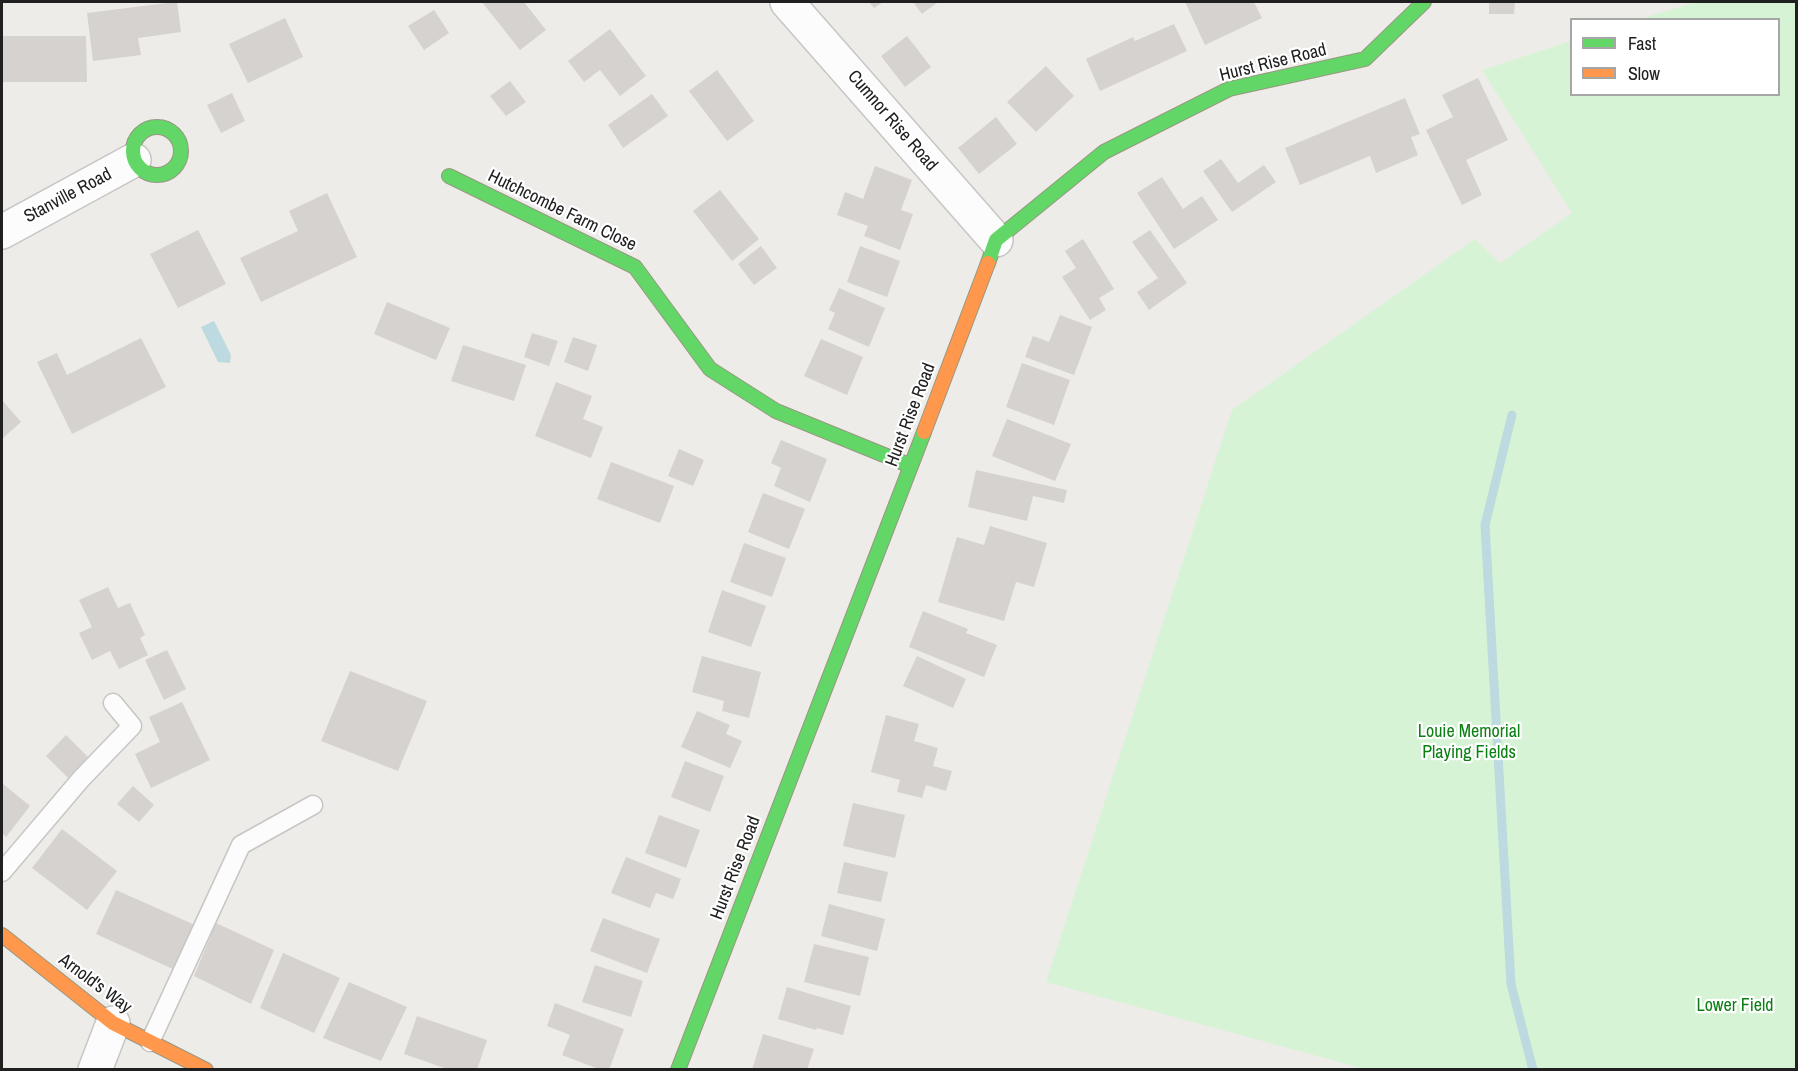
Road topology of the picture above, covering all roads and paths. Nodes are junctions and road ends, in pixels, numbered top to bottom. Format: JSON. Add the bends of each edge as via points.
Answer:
{"nodes":[{"id":1,"x":787,"y":2,"type":"edge"},
{"id":2,"x":1424,"y":2,"type":"edge"},
{"id":3,"x":134,"y":160,"type":"dead end"},
{"id":4,"x":449,"y":176,"type":"dead end"},
{"id":5,"x":2,"y":232,"type":"edge"},
{"id":6,"x":996,"y":240,"type":"junction"},
{"id":7,"x":911,"y":466,"type":"junction"},
{"id":8,"x":112,"y":703,"type":"dead end"},
{"id":9,"x":312,"y":805,"type":"dead end"},
{"id":10,"x":2,"y":872,"type":"edge"},
{"id":11,"x":2,"y":935,"type":"edge"},
{"id":12,"x":114,"y":1023,"type":"junction"},
{"id":13,"x":150,"y":1042,"type":"junction"},
{"id":14,"x":95,"y":1070,"type":"edge"},
{"id":15,"x":206,"y":1070,"type":"edge"},
{"id":16,"x":678,"y":1070,"type":"edge"}],
"edges":[{"from":1,"to":6,"type":"street","name":"Cumnor Rise Road"},
{"from":2,"to":6,"type":"street","name":"Hurst Rise Road","via":[[1365,59],[1230,89],[1104,152]]},
{"from":3,"to":5,"type":"street","name":"Stanville Road"},
{"from":4,"to":7,"type":"street","name":"Hutchcombe Farm Close","via":[[635,267],[710,369],[776,411]]},
{"from":6,"to":7,"type":"street","name":"Hurst Rise Road"},
{"from":7,"to":16,"type":"street","name":"Hurst Rise Road"},
{"from":8,"to":10,"type":"lane","via":[[132,726]]},
{"from":9,"to":13,"type":"lane","via":[[241,845]]},
{"from":11,"to":12,"type":"street","name":"Arnold's Way"},
{"from":12,"to":13,"type":"street","name":"Arnold's Way"},
{"from":12,"to":14,"type":"street"},
{"from":13,"to":15,"type":"street","name":"Arnold's Way"}]}
